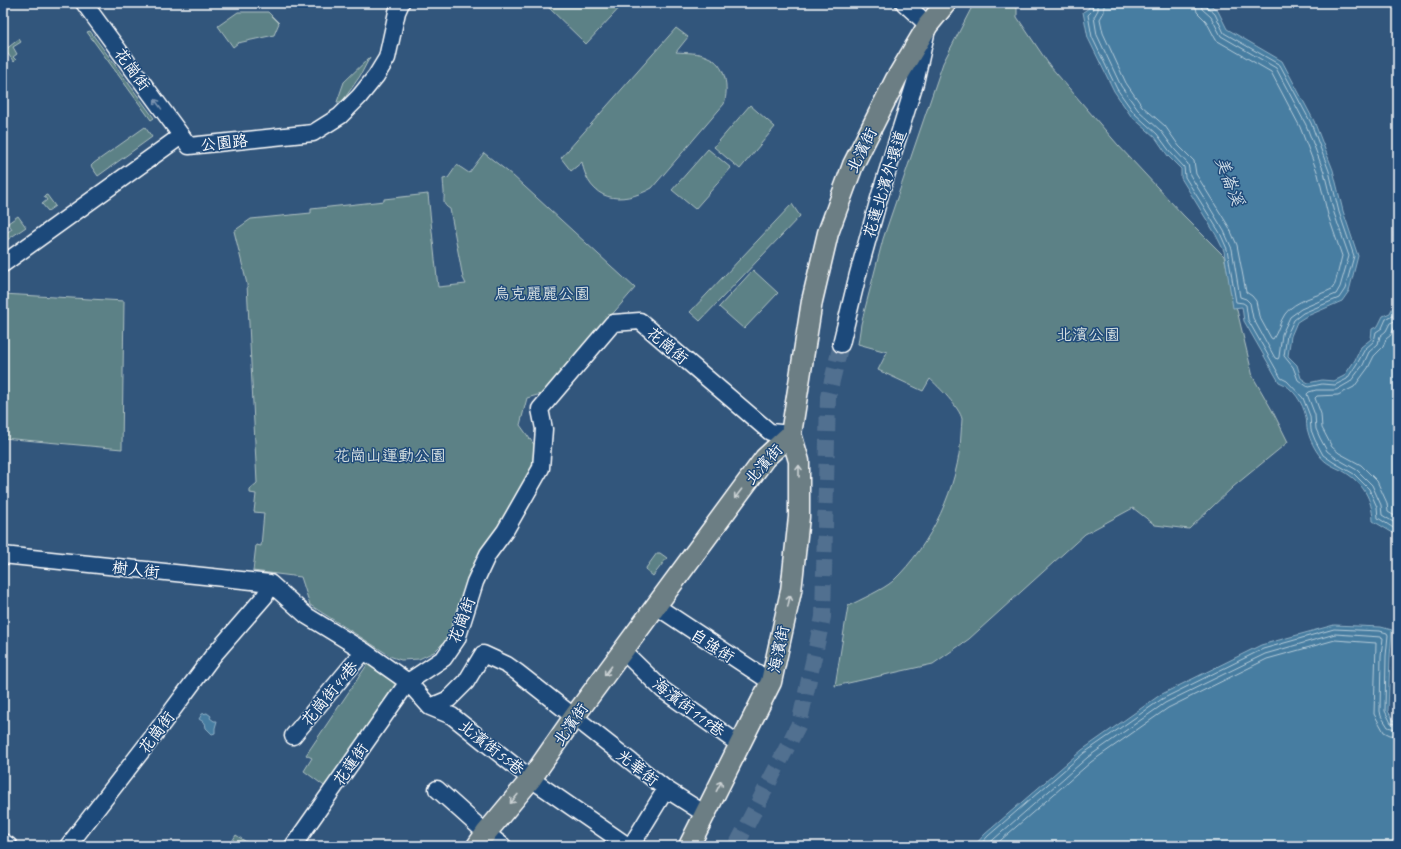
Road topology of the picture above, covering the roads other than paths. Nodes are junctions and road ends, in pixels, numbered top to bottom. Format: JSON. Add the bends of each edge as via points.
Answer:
{"nodes":[{"id":1,"x":84,"y":3,"type":"edge"},
{"id":2,"x":401,"y":3,"type":"edge"},
{"id":3,"x":904,"y":3,"type":"edge"},
{"id":4,"x":946,"y":3,"type":"edge"},
{"id":5,"x":928,"y":25,"type":"junction"},
{"id":6,"x":181,"y":136,"type":"junction"},
{"id":7,"x":3,"y":264,"type":"edge"},
{"id":8,"x":841,"y":344,"type":"tunnel mouth"},
{"id":9,"x":791,"y":434,"type":"junction"},
{"id":10,"x":3,"y":555,"type":"edge"},
{"id":11,"x":270,"y":583,"type":"junction"},
{"id":12,"x":656,"y":606,"type":"junction"},
{"id":13,"x":364,"y":651,"type":"junction"},
{"id":14,"x":623,"y":651,"type":"junction"},
{"id":15,"x":408,"y":682,"type":"junction"},
{"id":16,"x":771,"y":682,"type":"junction"},
{"id":17,"x":430,"y":707,"type":"junction"},
{"id":18,"x":574,"y":717,"type":"junction"},
{"id":19,"x":293,"y":736,"type":"dead end"},
{"id":20,"x":740,"y":745,"type":"junction"},
{"id":21,"x":531,"y":779,"type":"junction"},
{"id":22,"x":437,"y":789,"type":"dead end"},
{"id":23,"x":666,"y":789,"type":"junction"},
{"id":24,"x":705,"y":814,"type":"junction"},
{"id":25,"x":481,"y":839,"type":"edge"},
{"id":26,"x":3,"y":842,"type":"edge"},
{"id":27,"x":9,"y":846,"type":"edge"},
{"id":28,"x":68,"y":846,"type":"edge"},
{"id":29,"x":293,"y":846,"type":"edge"},
{"id":30,"x":503,"y":846,"type":"edge"},
{"id":31,"x":628,"y":846,"type":"edge"},
{"id":32,"x":631,"y":846,"type":"edge"},
{"id":33,"x":689,"y":846,"type":"edge"}],
"edges":[{"from":6,"to":1,"type":"street","name":"花崗街","one_way":true},
{"from":2,"to":6,"type":"street","name":"公園路","via":[[387,58],[376,76],[340,116],[313,133],[189,146]]},
{"from":3,"to":5,"type":"street"},
{"from":4,"to":5,"type":"main road","name":"北濱街"},
{"from":5,"to":8,"type":"street","name":"花蓮北濱外環道","via":[[915,83],[878,202]]},
{"from":5,"to":9,"type":"main road","name":"北濱街","via":[[896,79],[852,165],[828,233],[812,301]]},
{"from":6,"to":7,"type":"street","name":"公園路"},
{"from":9,"to":12,"type":"main road","name":"北濱街","one_way":true,"via":[[765,458]]},
{"from":9,"to":15,"type":"street","name":"花崗街","via":[[770,432],[640,321],[613,323],[540,409],[544,429],[541,468],[505,531],[488,554],[475,582],[457,639],[444,658]]},
{"from":16,"to":9,"type":"main road","name":"海濱街","one_way":true,"via":[[791,590],[799,517],[799,461]]},
{"from":10,"to":11,"type":"street","name":"樹人街"},
{"from":11,"to":13,"type":"street","via":[[307,616]]},
{"from":11,"to":28,"type":"street","name":"花崗街","via":[[265,596],[212,657]]},
{"from":12,"to":14,"type":"main road","name":"北濱街"},
{"from":12,"to":16,"type":"street","name":"自強街"},
{"from":13,"to":15,"type":"street"},
{"from":13,"to":19,"type":"street","name":"花崗街44巷"},
{"from":14,"to":18,"type":"main road","name":"北濱街","one_way":true},
{"from":14,"to":20,"type":"street","name":"海濱街119巷","via":[[663,690]]},
{"from":15,"to":17,"type":"street"},
{"from":15,"to":29,"type":"street","name":"花蓮街"},
{"from":16,"to":20,"type":"main road","name":"海濱街"},
{"from":17,"to":18,"type":"street","name":"光華街","via":[[449,699],[466,682],[483,654],[507,665]]},
{"from":17,"to":21,"type":"street","name":"北濱街55巷","via":[[452,716]]},
{"from":18,"to":21,"type":"main road","name":"北濱街"},
{"from":18,"to":23,"type":"street","name":"光華街"},
{"from":24,"to":20,"type":"main road","name":"海濱街","one_way":true},
{"from":21,"to":25,"type":"main road","name":"北濱街","one_way":true},
{"from":21,"to":31,"type":"street","name":"北濱街55巷"},
{"from":22,"to":25,"type":"street"},
{"from":23,"to":24,"type":"street","name":"光華街"},
{"from":23,"to":32,"type":"street"},
{"from":24,"to":33,"type":"main road","name":"海濱街"},
{"from":25,"to":30,"type":"street"},
{"from":26,"to":27,"type":"street"}]}
